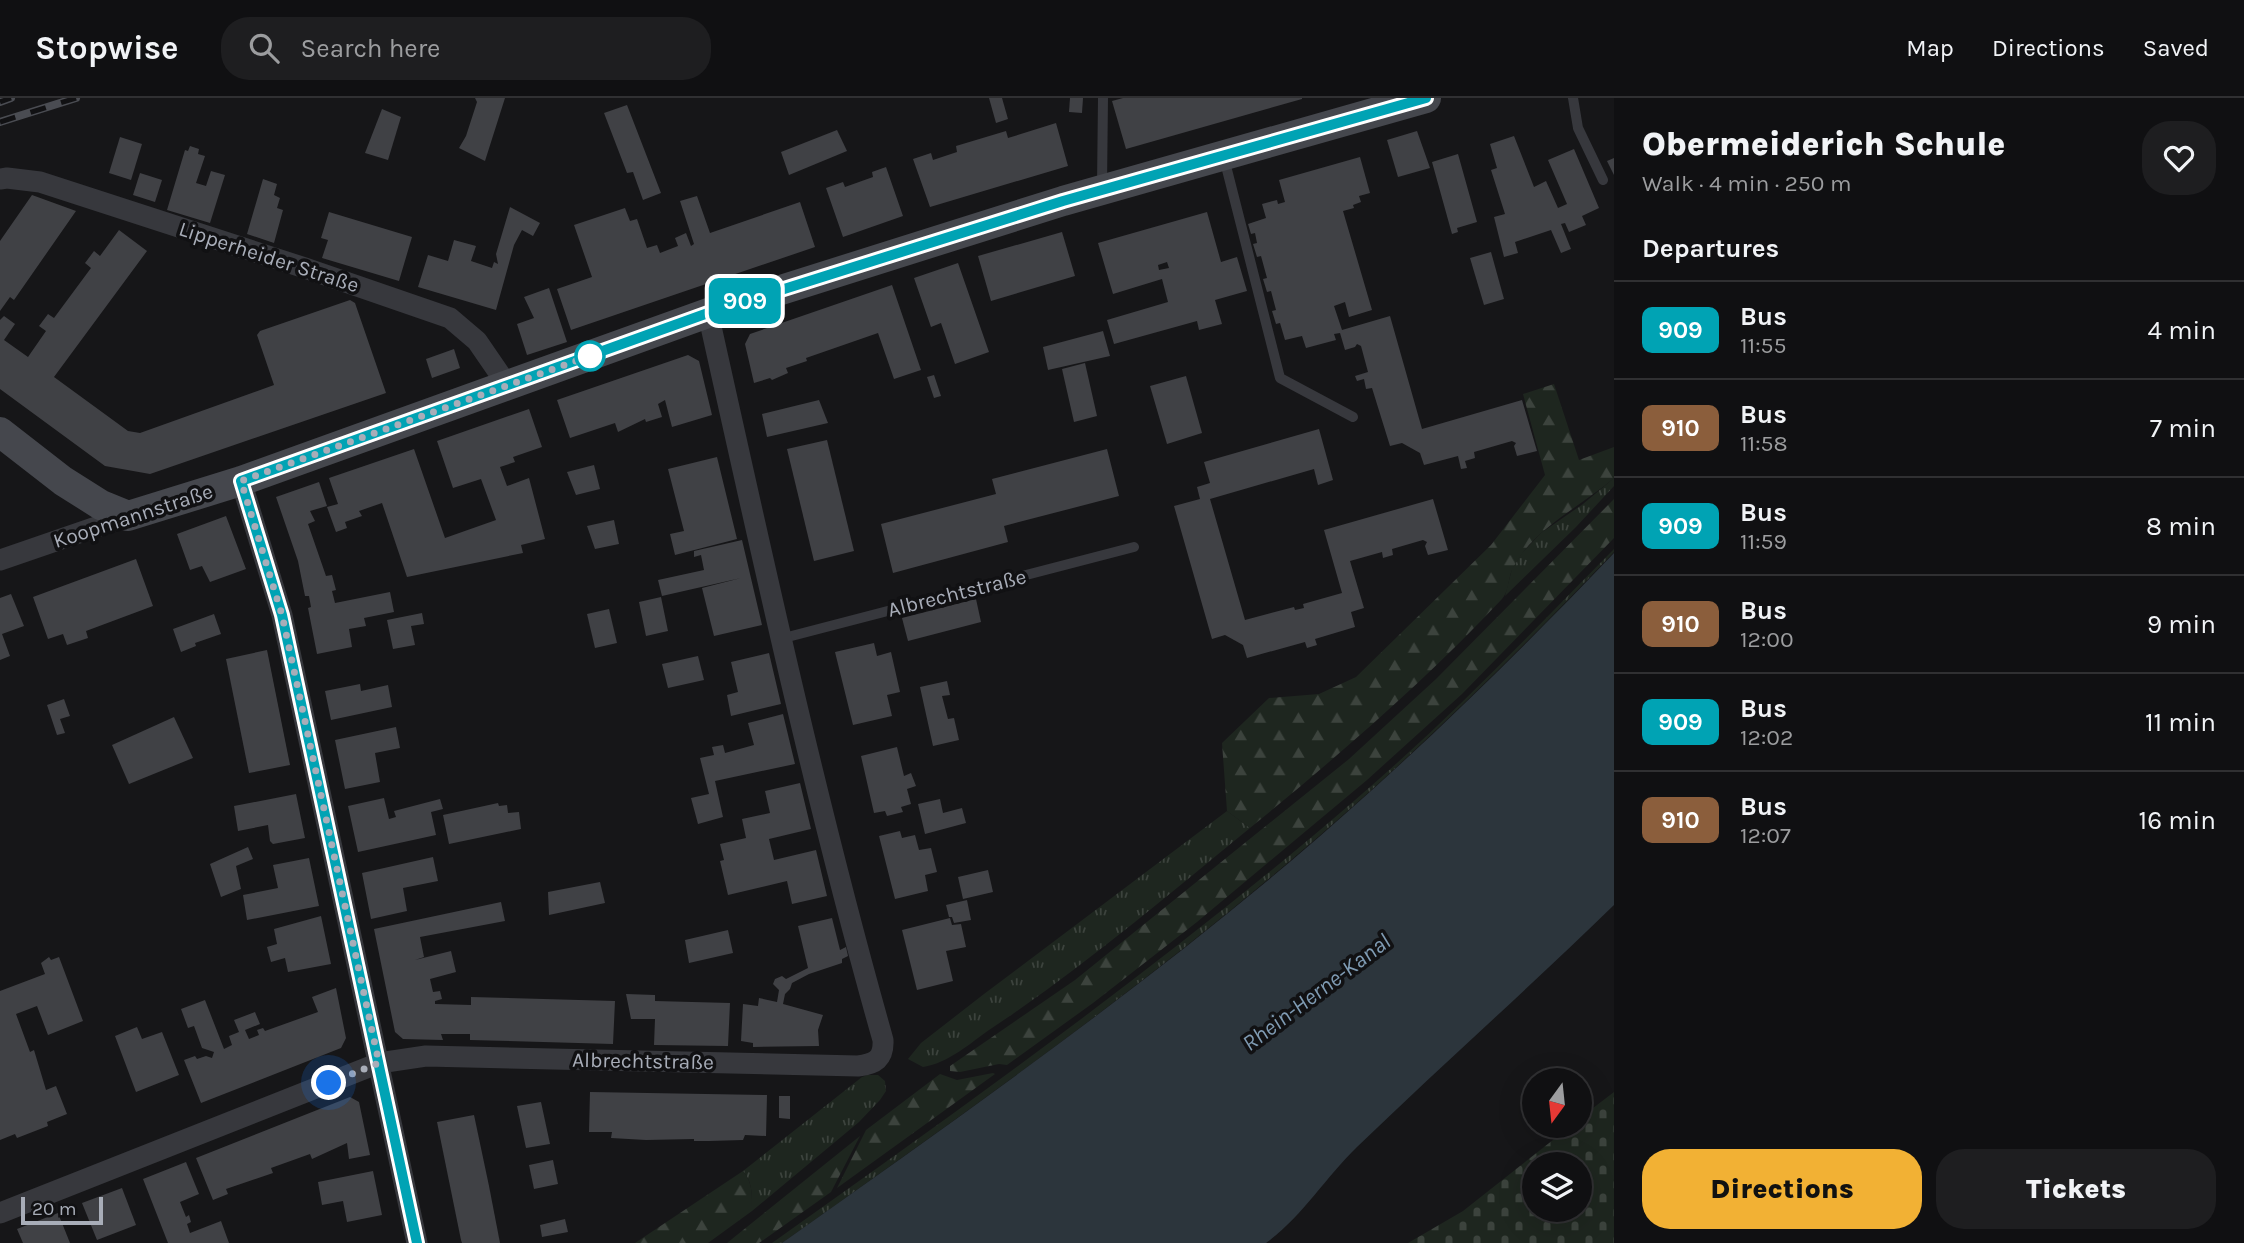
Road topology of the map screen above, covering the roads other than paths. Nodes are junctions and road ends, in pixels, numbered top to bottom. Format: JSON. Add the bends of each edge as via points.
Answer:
{"nodes":[{"id":1,"x":1103,"y":98,"type":"edge"},
{"id":2,"x":1426,"y":98,"type":"edge"},
{"id":3,"x":1573,"y":98,"type":"edge"},
{"id":4,"x":1223,"y":155,"type":"junction"},
{"id":5,"x":0,"y":179,"type":"edge"},
{"id":6,"x":1602,"y":180,"type":"dead end"},
{"id":7,"x":1102,"y":190,"type":"junction"},
{"id":8,"x":708,"y":313,"type":"junction"},
{"id":9,"x":508,"y":386,"type":"junction"},
{"id":10,"x":1353,"y":417,"type":"dead end"},
{"id":11,"x":0,"y":432,"type":"edge"},
{"id":12,"x":241,"y":481,"type":"junction"},
{"id":13,"x":128,"y":516,"type":"junction"},
{"id":14,"x":1134,"y":547,"type":"dead end"},
{"id":15,"x":0,"y":560,"type":"edge"},
{"id":16,"x":780,"y":639,"type":"junction"},
{"id":17,"x":379,"y":1063,"type":"junction"},
{"id":18,"x":0,"y":1213,"type":"edge"},
{"id":19,"x":417,"y":1243,"type":"edge"}],
"edges":[{"from":1,"to":7,"type":"lane"},
{"from":2,"to":4,"type":"street","name":"Koopmannstraße"},
{"from":3,"to":6,"type":"lane","via":[[1577,128]]},
{"from":4,"to":7,"type":"street","name":"Koopmannstraße"},
{"from":4,"to":10,"type":"lane","via":[[1280,378]]},
{"from":5,"to":9,"type":"street","name":"Lipperheider Straße","via":[[40,182],[450,318],[477,341]]},
{"from":7,"to":8,"type":"street","name":"Koopmannstraße"},
{"from":8,"to":9,"type":"street","name":"Koopmannstraße"},
{"from":8,"to":16,"type":"street","name":"Albrechtstraße"},
{"from":9,"to":12,"type":"street","name":"Koopmannstraße"},
{"from":11,"to":13,"type":"street","via":[[73,487]]},
{"from":12,"to":13,"type":"street","name":"Koopmannstraße"},
{"from":12,"to":17,"type":"street","via":[[282,615]]},
{"from":13,"to":15,"type":"street","name":"Koopmannstraße"},
{"from":14,"to":16,"type":"lane","name":"Albrechtstraße"},
{"from":16,"to":17,"type":"street","name":"Albrechtstraße","via":[[883,1040],[879,1059],[858,1066],[426,1056]]},
{"from":17,"to":18,"type":"street","name":"Albrechtstraße"},
{"from":17,"to":19,"type":"street"}]}
